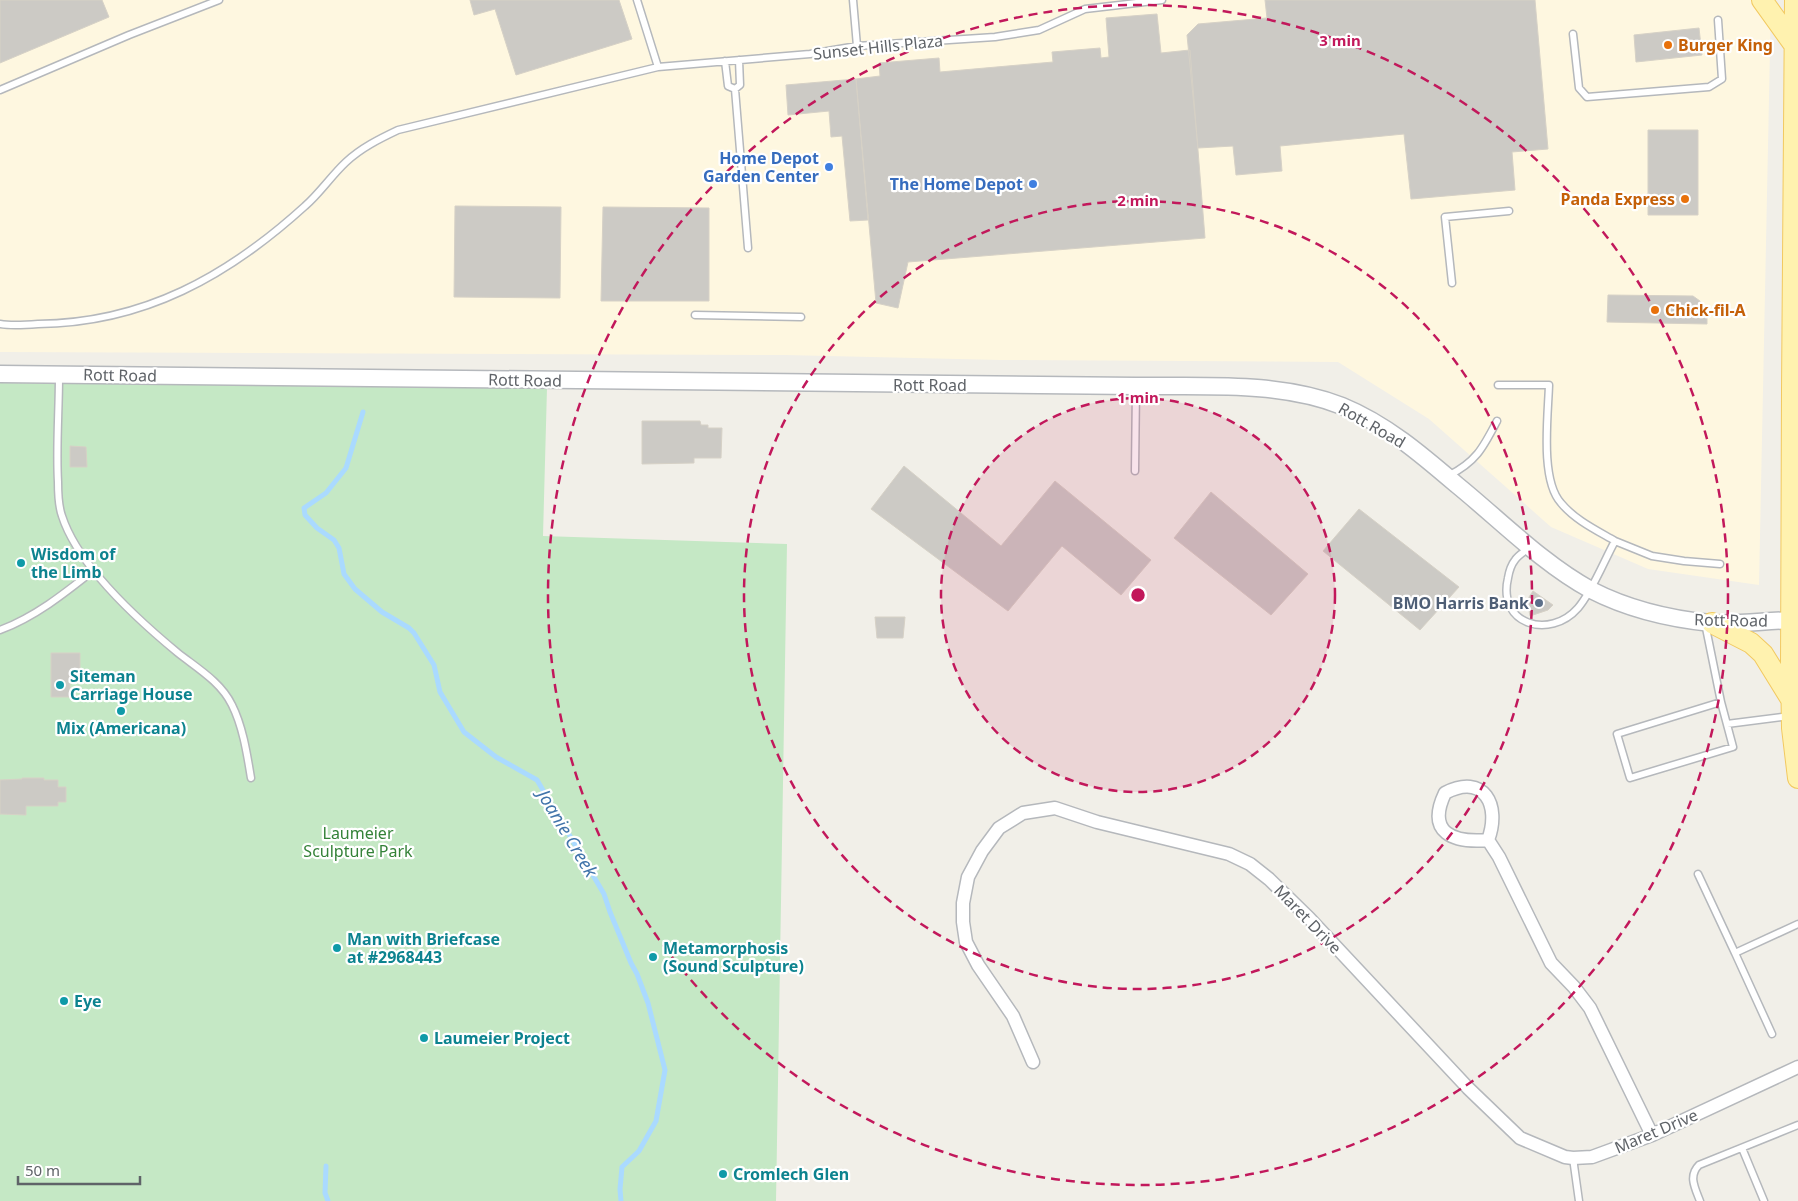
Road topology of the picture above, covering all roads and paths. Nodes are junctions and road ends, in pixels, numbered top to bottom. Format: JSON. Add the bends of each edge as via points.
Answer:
{"nodes":[{"id":1,"x":219,"y":0,"type":"edge"},
{"id":2,"x":637,"y":0,"type":"edge"},
{"id":3,"x":853,"y":0,"type":"edge"},
{"id":4,"x":1162,"y":0,"type":"edge"},
{"id":5,"x":1762,"y":0,"type":"edge"},
{"id":6,"x":1795,"y":0,"type":"edge"},
{"id":7,"x":1718,"y":20,"type":"dead end"},
{"id":8,"x":1574,"y":34,"type":"dead end"},
{"id":9,"x":1796,"y":43,"type":"edge"},
{"id":10,"x":857,"y":46,"type":"junction"},
{"id":11,"x":738,"y":60,"type":"junction"},
{"id":12,"x":725,"y":61,"type":"junction"},
{"id":13,"x":658,"y":66,"type":"junction"},
{"id":14,"x":735,"y":89,"type":"junction"},
{"id":15,"x":0,"y":90,"type":"edge"},
{"id":16,"x":1508,"y":211,"type":"dead end"},
{"id":17,"x":748,"y":248,"type":"dead end"},
{"id":18,"x":1452,"y":283,"type":"dead end"},
{"id":19,"x":695,"y":315,"type":"dead end"},
{"id":20,"x":801,"y":317,"type":"dead end"},
{"id":21,"x":0,"y":324,"type":"edge"},
{"id":22,"x":0,"y":374,"type":"edge"},
{"id":23,"x":60,"y":374,"type":"junction"},
{"id":24,"x":1498,"y":385,"type":"dead end"},
{"id":25,"x":1136,"y":386,"type":"junction"},
{"id":26,"x":1795,"y":391,"type":"edge"},
{"id":27,"x":1497,"y":421,"type":"dead end"},
{"id":28,"x":1135,"y":471,"type":"dead end"},
{"id":29,"x":1447,"y":477,"type":"junction"},
{"id":30,"x":1615,"y":541,"type":"junction"},
{"id":31,"x":1795,"y":546,"type":"edge"},
{"id":32,"x":1530,"y":547,"type":"junction"},
{"id":33,"x":1720,"y":564,"type":"dead end"},
{"id":34,"x":94,"y":570,"type":"junction"},
{"id":35,"x":1590,"y":589,"type":"junction"},
{"id":36,"x":1795,"y":620,"type":"edge"},
{"id":37,"x":1708,"y":622,"type":"junction"},
{"id":38,"x":0,"y":630,"type":"edge"},
{"id":39,"x":1721,"y":702,"type":"junction"},
{"id":40,"x":1792,"y":709,"type":"junction"},
{"id":41,"x":1727,"y":724,"type":"junction"},
{"id":42,"x":1796,"y":748,"type":"edge"},
{"id":43,"x":250,"y":778,"type":"dead end"},
{"id":44,"x":1798,"y":778,"type":"edge"},
{"id":45,"x":1488,"y":840,"type":"junction"},
{"id":46,"x":1698,"y":874,"type":"dead end"},
{"id":47,"x":1798,"y":924,"type":"edge"},
{"id":48,"x":1735,"y":953,"type":"junction"},
{"id":49,"x":1772,"y":1034,"type":"dead end"},
{"id":50,"x":1032,"y":1062,"type":"dead end"},
{"id":51,"x":1798,"y":1067,"type":"edge"},
{"id":52,"x":1798,"y":1125,"type":"edge"},
{"id":53,"x":1652,"y":1135,"type":"junction"},
{"id":54,"x":1742,"y":1148,"type":"junction"},
{"id":55,"x":1573,"y":1158,"type":"junction"},
{"id":56,"x":1579,"y":1201,"type":"edge"},
{"id":57,"x":1700,"y":1201,"type":"edge"},
{"id":58,"x":1764,"y":1201,"type":"edge"}],
"edges":[{"from":1,"to":15,"type":"lane"},
{"from":2,"to":13,"type":"lane"},
{"from":3,"to":10,"type":"lane"},
{"from":4,"to":10,"type":"lane","name":"Sunset Hills Plaza","via":[[1085,10],[1039,30]]},
{"from":5,"to":9,"type":"main road"},
{"from":6,"to":9,"type":"main road"},
{"from":7,"to":8,"type":"lane","via":[[1722,79],[1708,87],[1586,97],[1579,88]]},
{"from":9,"to":26,"type":"main road"},
{"from":10,"to":11,"type":"lane","name":"Sunset Hills Plaza"},
{"from":11,"to":12,"type":"lane","name":"Sunset Hills Plaza"},
{"from":11,"to":14,"type":"lane","via":[[740,85]]},
{"from":12,"to":13,"type":"lane","name":"Sunset Hills Plaza"},
{"from":12,"to":14,"type":"lane","via":[[728,86]]},
{"from":13,"to":21,"type":"lane","name":"Sunset Hills Plaza","via":[[398,130],[377,140],[345,163],[307,204],[269,237],[223,270],[180,293],[113,316],[65,324]]},
{"from":14,"to":17,"type":"lane"},
{"from":16,"to":18,"type":"lane","via":[[1445,217]]},
{"from":19,"to":20,"type":"lane"},
{"from":22,"to":23,"type":"street","name":"Rott Road"},
{"from":23,"to":25,"type":"street","name":"Rott Road"},
{"from":23,"to":34,"type":"lane","via":[[56,462],[61,514],[71,538]]},
{"from":24,"to":30,"type":"lane","via":[[1549,386],[1548,470],[1552,488],[1559,502],[1570,512]]},
{"from":25,"to":28,"type":"lane"},
{"from":25,"to":29,"type":"street","name":"Rott Road","via":[[1258,388],[1301,393],[1350,410],[1378,424]]},
{"from":26,"to":31,"type":"main road"},
{"from":27,"to":29,"type":"lane","via":[[1480,452],[1463,469]]},
{"from":29,"to":32,"type":"street","name":"Rott Road"},
{"from":30,"to":33,"type":"lane","via":[[1652,556]]},
{"from":30,"to":35,"type":"lane"},
{"from":31,"to":36,"type":"main road"},
{"from":32,"to":35,"type":"street","name":"Rott Road"},
{"from":32,"to":35,"type":"lane","via":[[1515,560],[1509,571],[1507,599],[1514,616],[1533,625],[1554,624],[1578,608]]},
{"from":34,"to":38,"type":"lane","via":[[59,598]]},
{"from":34,"to":43,"type":"lane","via":[[154,633],[223,690],[239,724]]},
{"from":35,"to":37,"type":"street","name":"Rott Road","via":[[1651,613]]},
{"from":36,"to":37,"type":"street","name":"Rott Road"},
{"from":36,"to":40,"type":"main road"},
{"from":37,"to":39,"type":"lane"},
{"from":37,"to":40,"type":"main road","via":[[1751,643],[1763,654]]},
{"from":39,"to":41,"type":"lane"},
{"from":39,"to":41,"type":"lane","via":[[1617,734],[1630,778],[1733,747]]},
{"from":40,"to":41,"type":"lane"},
{"from":40,"to":42,"type":"main road"},
{"from":42,"to":44,"type":"main road"},
{"from":45,"to":45,"type":"street","via":[[1493,816],[1491,801],[1484,793],[1472,787],[1458,787],[1445,793],[1438,814],[1441,826],[1450,836],[1474,842]]},
{"from":45,"to":53,"type":"street","via":[[1500,857],[1551,963],[1590,1008]]},
{"from":46,"to":48,"type":"lane"},
{"from":47,"to":48,"type":"lane"},
{"from":48,"to":49,"type":"lane"},
{"from":50,"to":55,"type":"street","name":"Maret Drive","via":[[1013,1016],[966,942],[963,903],[968,877],[999,828],[1024,813],[1055,808],[1097,822],[1229,854],[1250,864],[1309,918],[1468,1088],[1520,1138]]},
{"from":51,"to":53,"type":"street","name":"Maret Drive"},
{"from":52,"to":54,"type":"lane"},
{"from":53,"to":55,"type":"street","name":"Maret Drive","via":[[1592,1157]]},
{"from":54,"to":57,"type":"lane","via":[[1694,1170],[1692,1180]]},
{"from":54,"to":58,"type":"lane"},
{"from":55,"to":56,"type":"lane"}]}
